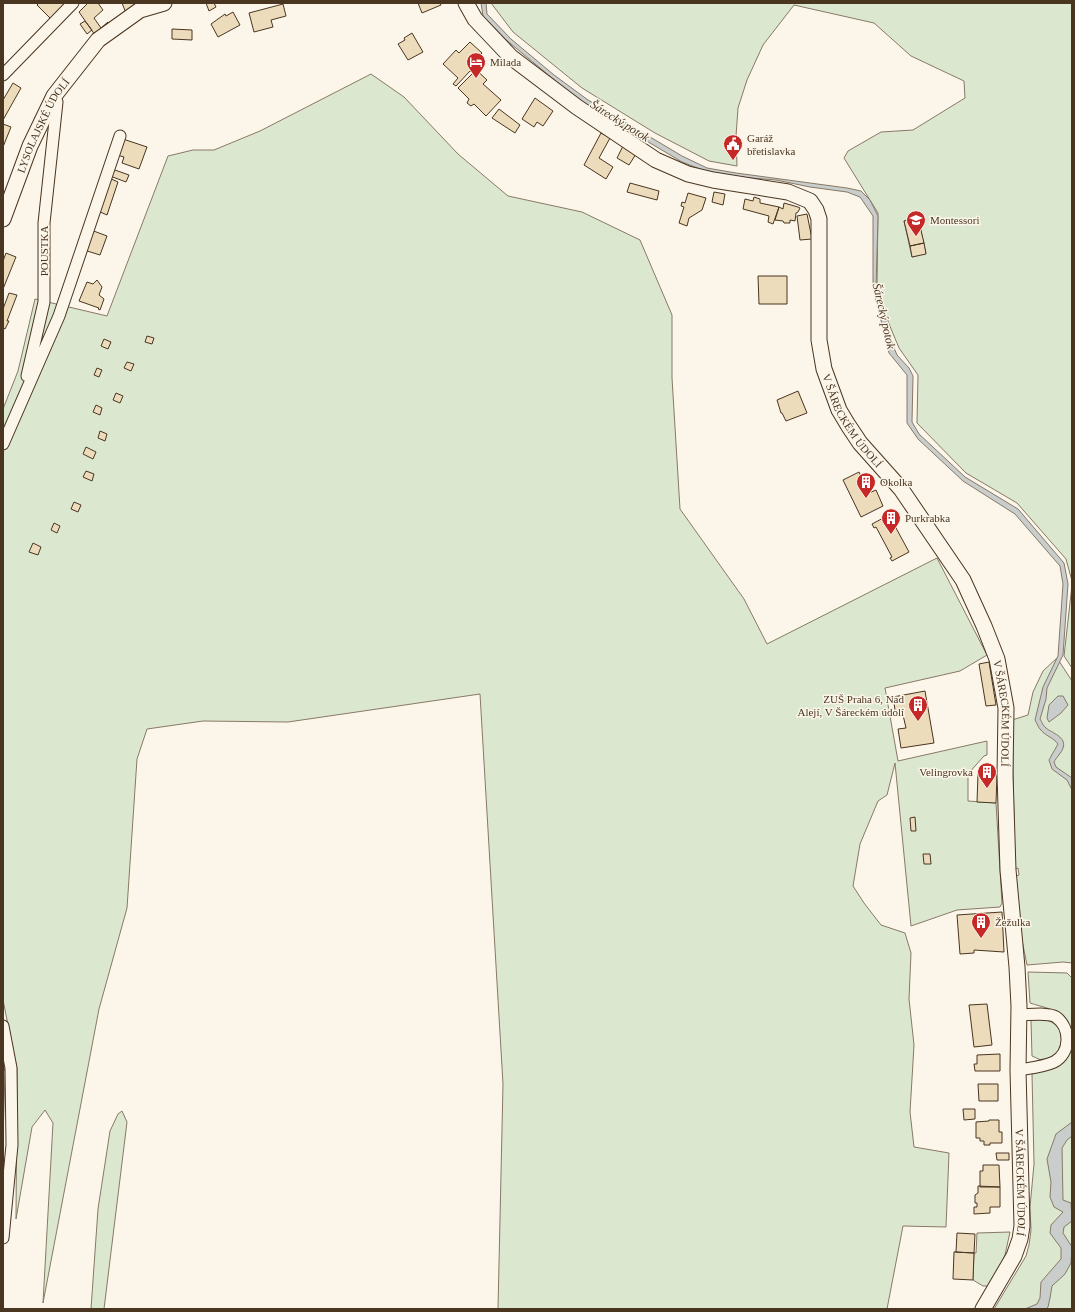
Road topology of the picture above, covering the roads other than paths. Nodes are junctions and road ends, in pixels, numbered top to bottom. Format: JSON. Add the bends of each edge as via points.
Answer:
{"nodes":[{"id":1,"x":73,"y":3,"type":"edge"},
{"id":2,"x":164,"y":3,"type":"edge"},
{"id":3,"x":466,"y":3,"type":"edge"},
{"id":4,"x":3,"y":75,"type":"edge"},
{"id":5,"x":54,"y":96,"type":"junction"},
{"id":6,"x":120,"y":136,"type":"dead end"},
{"id":7,"x":3,"y":219,"type":"edge"},
{"id":8,"x":20,"y":404,"type":"junction"},
{"id":9,"x":3,"y":444,"type":"edge"},
{"id":10,"x":1019,"y":1015,"type":"junction"},
{"id":11,"x":3,"y":1026,"type":"edge"},
{"id":12,"x":1018,"y":1070,"type":"junction"},
{"id":13,"x":3,"y":1238,"type":"edge"},
{"id":14,"x":983,"y":1309,"type":"edge"}],
"edges":[{"from":1,"to":4,"type":"street"},
{"from":2,"to":5,"type":"street","name":"LYSOLAJSKÉ ÚDOLÍ","via":[[140,10],[98,40]]},
{"from":3,"to":10,"type":"street","name":"V ŠÁRECKÉM ÚDOLÍ","via":[[475,20],[511,56],[577,107],[656,160],[707,179],[788,192],[810,201],[816,210],[820,219],[819,340],[824,368],[839,410],[860,443],[901,489],[963,580],[997,659],[1006,708],[1008,870]]},
{"from":5,"to":7,"type":"street","name":"LYSOLAJSKÉ ÚDOLÍ","via":[[30,146]]},
{"from":5,"to":8,"type":"street","name":"POUSTKA","via":[[57,102],[44,223],[44,302]]},
{"from":6,"to":8,"type":"street","name":"POUSTKA","via":[[59,316]]},
{"from":8,"to":9,"type":"street","name":"POUSTKA"},
{"from":10,"to":12,"type":"street","name":"V ŠÁRECKÉM ÚDOLÍ"},
{"from":10,"to":12,"type":"street","via":[[1056,1016],[1066,1028],[1068,1042],[1055,1061]]},
{"from":11,"to":13,"type":"street","via":[[11,1068],[12,1145]]},
{"from":12,"to":14,"type":"street","name":"V ŠÁRECKÉM ÚDOLÍ","via":[[1022,1226],[1014,1256]]}]}
